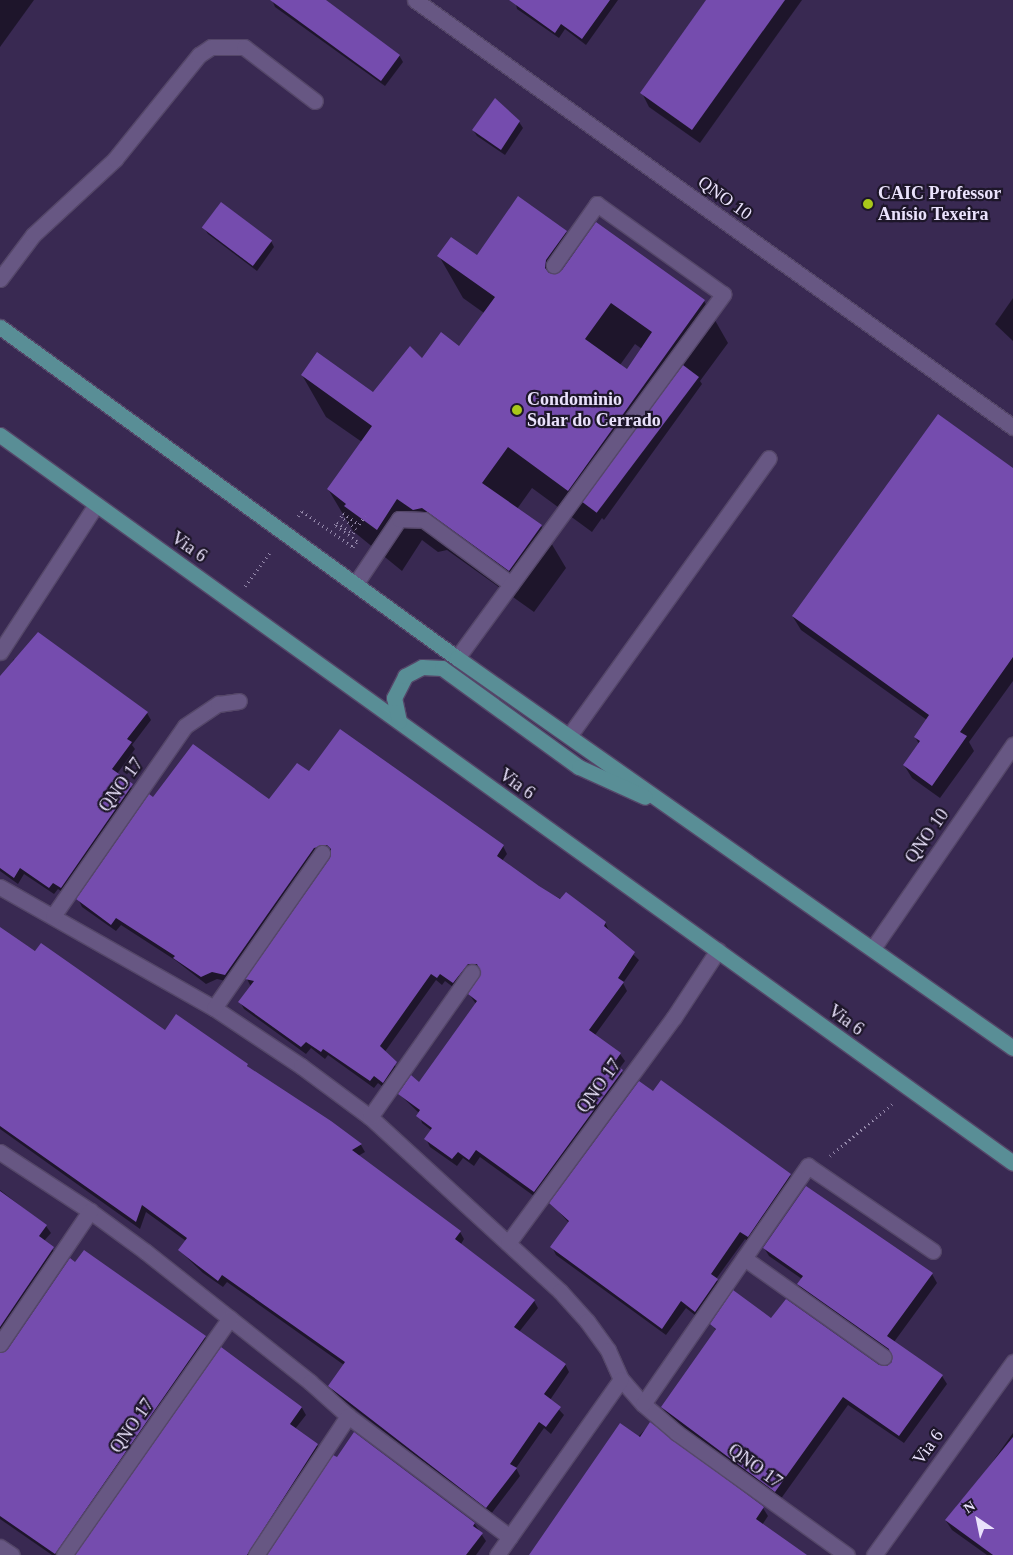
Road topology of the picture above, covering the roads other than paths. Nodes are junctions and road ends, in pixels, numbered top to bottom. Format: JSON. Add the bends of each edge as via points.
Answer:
{"nodes":[{"id":1,"x":414,"y":0,"type":"edge"},
{"id":2,"x":315,"y":101,"type":"dead end"},
{"id":3,"x":554,"y":265,"type":"dead end"},
{"id":4,"x":0,"y":279,"type":"edge"},
{"id":5,"x":0,"y":327,"type":"edge"},
{"id":6,"x":1013,"y":427,"type":"edge"},
{"id":7,"x":0,"y":435,"type":"edge"},
{"id":8,"x":769,"y":458,"type":"dead end"},
{"id":9,"x":96,"y":505,"type":"junction"},
{"id":10,"x":356,"y":583,"type":"junction"},
{"id":11,"x":512,"y":584,"type":"junction"},
{"id":12,"x":0,"y":652,"type":"edge"},
{"id":13,"x":457,"y":658,"type":"junction"},
{"id":14,"x":239,"y":701,"type":"dead end"},
{"id":15,"x":399,"y":722,"type":"junction"},
{"id":16,"x":569,"y":736,"type":"junction"},
{"id":17,"x":1013,"y":744,"type":"edge"},
{"id":18,"x":678,"y":812,"type":"junction"},
{"id":19,"x":322,"y":853,"type":"dead end"},
{"id":20,"x":0,"y":887,"type":"edge"},
{"id":21,"x":53,"y":916,"type":"junction"},
{"id":22,"x":873,"y":948,"type":"junction"},
{"id":23,"x":718,"y":950,"type":"junction"},
{"id":24,"x":472,"y":972,"type":"dead end"},
{"id":25,"x":214,"y":1008,"type":"junction"},
{"id":26,"x":1013,"y":1048,"type":"edge"},
{"id":27,"x":370,"y":1117,"type":"junction"},
{"id":28,"x":0,"y":1152,"type":"edge"},
{"id":29,"x":1013,"y":1163,"type":"edge"},
{"id":30,"x":90,"y":1211,"type":"junction"},
{"id":31,"x":508,"y":1243,"type":"junction"},
{"id":32,"x":933,"y":1251,"type":"dead end"},
{"id":33,"x":744,"y":1258,"type":"junction"},
{"id":34,"x":230,"y":1318,"type":"junction"},
{"id":35,"x":0,"y":1344,"type":"edge"},
{"id":36,"x":884,"y":1357,"type":"dead end"},
{"id":37,"x":1013,"y":1362,"type":"edge"},
{"id":38,"x":621,"y":1378,"type":"junction"},
{"id":39,"x":643,"y":1404,"type":"junction"},
{"id":40,"x":348,"y":1416,"type":"junction"},
{"id":41,"x":510,"y":1537,"type":"junction"},
{"id":42,"x":0,"y":1547,"type":"edge"},
{"id":43,"x":12,"y":1555,"type":"edge"},
{"id":44,"x":64,"y":1555,"type":"edge"},
{"id":45,"x":256,"y":1555,"type":"edge"},
{"id":46,"x":497,"y":1555,"type":"edge"},
{"id":47,"x":847,"y":1555,"type":"edge"},
{"id":48,"x":874,"y":1555,"type":"edge"}],
"edges":[{"from":1,"to":6,"type":"street","name":"QNO 10"},
{"from":2,"to":4,"type":"street","via":[[244,47],[211,47],[199,55],[115,159],[33,235]]},
{"from":3,"to":11,"type":"street","via":[[597,204],[723,294]]},
{"from":5,"to":10,"type":"main road"},
{"from":7,"to":9,"type":"main road","name":"Via 6"},
{"from":8,"to":16,"type":"street"},
{"from":9,"to":12,"type":"street"},
{"from":9,"to":15,"type":"main road","name":"Via 6"},
{"from":10,"to":11,"type":"street","via":[[398,519],[424,520]]},
{"from":10,"to":13,"type":"main road"},
{"from":11,"to":13,"type":"street"},
{"from":13,"to":16,"type":"main road"},
{"from":14,"to":21,"type":"street","name":"QNO 17","via":[[218,704],[186,726]]},
{"from":15,"to":18,"type":"main road","via":[[394,698],[405,676],[422,667],[442,668],[579,767]]},
{"from":15,"to":23,"type":"main road","name":"Via 6"},
{"from":16,"to":18,"type":"main road"},
{"from":17,"to":22,"type":"street","name":"QNO 10"},
{"from":18,"to":22,"type":"main road"},
{"from":19,"to":25,"type":"street"},
{"from":20,"to":21,"type":"street","name":"QNO 17"},
{"from":21,"to":25,"type":"street","name":"QNO 17"},
{"from":22,"to":26,"type":"main road"},
{"from":23,"to":29,"type":"main road","name":"Via 6"},
{"from":23,"to":31,"type":"street","name":"QNO 17","via":[[674,1017]]},
{"from":24,"to":27,"type":"street"},
{"from":25,"to":27,"type":"street","name":"QNO 17"},
{"from":27,"to":31,"type":"street","name":"QNO 17"},
{"from":28,"to":30,"type":"street"},
{"from":30,"to":34,"type":"street"},
{"from":30,"to":35,"type":"street"},
{"from":31,"to":38,"type":"street","name":"QNO 17","via":[[587,1321],[608,1350]]},
{"from":32,"to":33,"type":"street","via":[[808,1166]]},
{"from":33,"to":36,"type":"street"},
{"from":33,"to":39,"type":"street"},
{"from":34,"to":40,"type":"street"},
{"from":34,"to":44,"type":"street","name":"QNO 17"},
{"from":37,"to":48,"type":"street","name":"Via 6"},
{"from":38,"to":39,"type":"street","name":"QNO 17"},
{"from":38,"to":41,"type":"street"},
{"from":39,"to":47,"type":"street","name":"QNO 17","via":[[677,1433]]},
{"from":40,"to":41,"type":"street"},
{"from":40,"to":45,"type":"street"},
{"from":41,"to":46,"type":"street"},
{"from":42,"to":43,"type":"street"}]}
